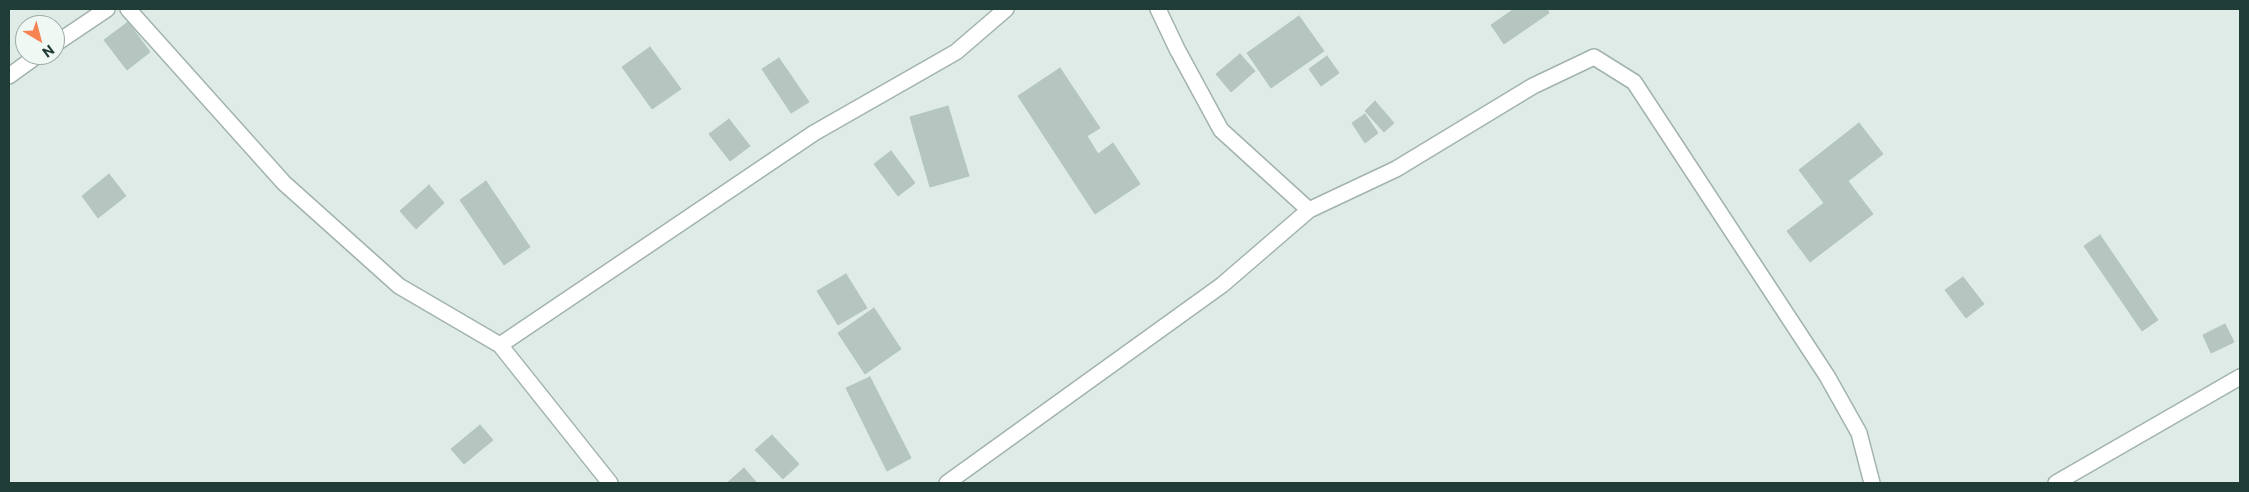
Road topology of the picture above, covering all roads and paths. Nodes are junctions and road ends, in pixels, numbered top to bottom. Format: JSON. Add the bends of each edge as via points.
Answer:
{"nodes":[{"id":1,"x":107,"y":9,"type":"edge"},
{"id":2,"x":128,"y":9,"type":"edge"},
{"id":3,"x":1006,"y":9,"type":"edge"},
{"id":4,"x":1158,"y":9,"type":"edge"},
{"id":5,"x":65,"y":37,"type":"edge"},
{"id":6,"x":24,"y":65,"type":"edge"},
{"id":7,"x":9,"y":76,"type":"edge"},
{"id":8,"x":1309,"y":210,"type":"junction"},
{"id":9,"x":500,"y":345,"type":"junction"},
{"id":10,"x":2240,"y":377,"type":"edge"},
{"id":11,"x":610,"y":483,"type":"edge"},
{"id":12,"x":947,"y":483,"type":"edge"},
{"id":13,"x":1872,"y":483,"type":"edge"},
{"id":14,"x":2056,"y":483,"type":"edge"}],
"edges":[{"from":1,"to":5,"type":"street"},
{"from":2,"to":9,"type":"street","via":[[284,184],[399,286]]},
{"from":3,"to":9,"type":"street","via":[[956,52],[814,133]]},
{"from":4,"to":8,"type":"street","via":[[1221,130]]},
{"from":6,"to":7,"type":"street"},
{"from":8,"to":12,"type":"street","via":[[1222,285]]},
{"from":8,"to":13,"type":"street","via":[[1396,169],[1534,86],[1594,57],[1634,82],[1816,360],[1859,433]]},
{"from":9,"to":11,"type":"street"},
{"from":10,"to":14,"type":"street"}]}
